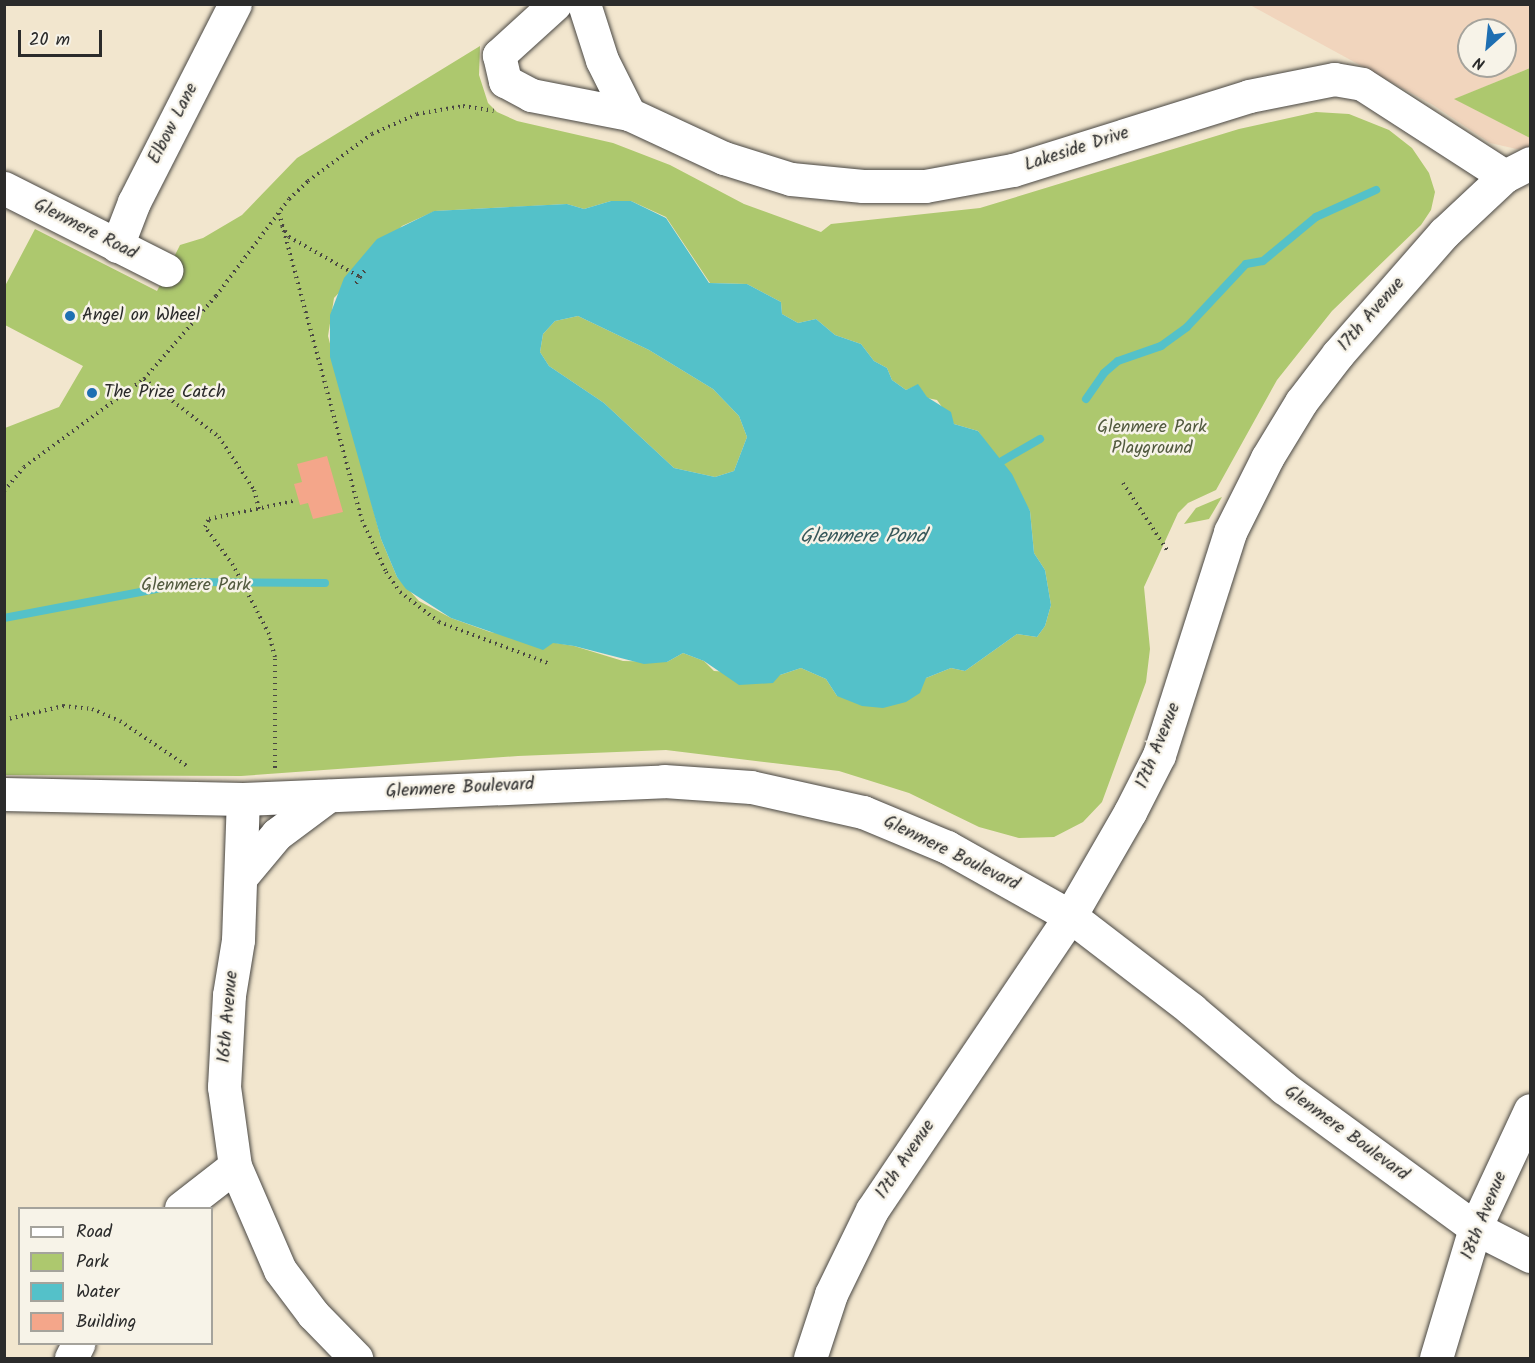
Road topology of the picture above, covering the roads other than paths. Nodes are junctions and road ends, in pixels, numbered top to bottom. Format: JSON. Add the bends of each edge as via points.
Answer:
{"nodes":[{"id":1,"x":235,"y":4,"type":"edge"},
{"id":2,"x":555,"y":4,"type":"edge"},
{"id":3,"x":584,"y":4,"type":"edge"},
{"id":4,"x":629,"y":114,"type":"junction"},
{"id":5,"x":1518,"y":169,"type":"edge"},
{"id":6,"x":4,"y":188,"type":"edge"},
{"id":7,"x":117,"y":246,"type":"junction"},
{"id":8,"x":166,"y":270,"type":"dead end"},
{"id":9,"x":4,"y":794,"type":"edge"},
{"id":10,"x":328,"y":796,"type":"junction"},
{"id":11,"x":243,"y":799,"type":"junction"},
{"id":12,"x":241,"y":877,"type":"junction"},
{"id":13,"x":1070,"y":916,"type":"junction"},
{"id":14,"x":1530,"y":1110,"type":"edge"},
{"id":15,"x":236,"y":1166,"type":"junction"},
{"id":16,"x":184,"y":1207,"type":"edge"},
{"id":17,"x":1475,"y":1228,"type":"junction"},
{"id":18,"x":1530,"y":1256,"type":"edge"},
{"id":19,"x":78,"y":1345,"type":"edge"},
{"id":20,"x":71,"y":1359,"type":"edge"},
{"id":21,"x":356,"y":1359,"type":"edge"},
{"id":22,"x":810,"y":1359,"type":"edge"},
{"id":23,"x":1436,"y":1359,"type":"edge"}],
"edges":[{"from":1,"to":7,"type":"street","name":"Elbow Lane","via":[[134,202]]},
{"from":2,"to":4,"type":"street","name":"Lakeside Drive","via":[[499,55],[505,81],[531,95]]},
{"from":3,"to":4,"type":"street","via":[[602,60]]},
{"from":4,"to":5,"type":"street","name":"Lakeside Drive","via":[[724,158],[791,179],[863,186],[925,186],[1013,170],[1249,96],[1334,79],[1362,84]]},
{"from":5,"to":13,"type":"street","name":"17th Avenue","via":[[1444,233],[1338,354],[1301,402],[1267,458],[1230,532],[1159,755]]},
{"from":6,"to":7,"type":"street","name":"Glenmere Road"},
{"from":7,"to":8,"type":"street","name":"Glenmere Road"},
{"from":9,"to":11,"type":"street","name":"Glenmere Boulevard"},
{"from":10,"to":11,"type":"street","name":"Glenmere Boulevard"},
{"from":10,"to":12,"type":"street","via":[[277,834]]},
{"from":10,"to":13,"type":"street","name":"Glenmere Boulevard","via":[[664,781],[751,787],[863,812],[947,848]]},
{"from":11,"to":12,"type":"street","name":"16th Avenue"},
{"from":12,"to":15,"type":"street","name":"16th Avenue","via":[[224,1087]]},
{"from":13,"to":17,"type":"street","name":"Glenmere Boulevard","via":[[1191,1008],[1284,1088]]},
{"from":13,"to":22,"type":"street","name":"17th Avenue","via":[[872,1210],[831,1294]]},
{"from":14,"to":17,"type":"street","name":"18th Avenue"},
{"from":15,"to":16,"type":"street"},
{"from":15,"to":21,"type":"street","name":"16th Avenue","via":[[280,1270],[313,1314]]},
{"from":17,"to":18,"type":"street","name":"Glenmere Boulevard"},
{"from":17,"to":23,"type":"street","name":"18th Avenue"},
{"from":19,"to":20,"type":"street"}]}
